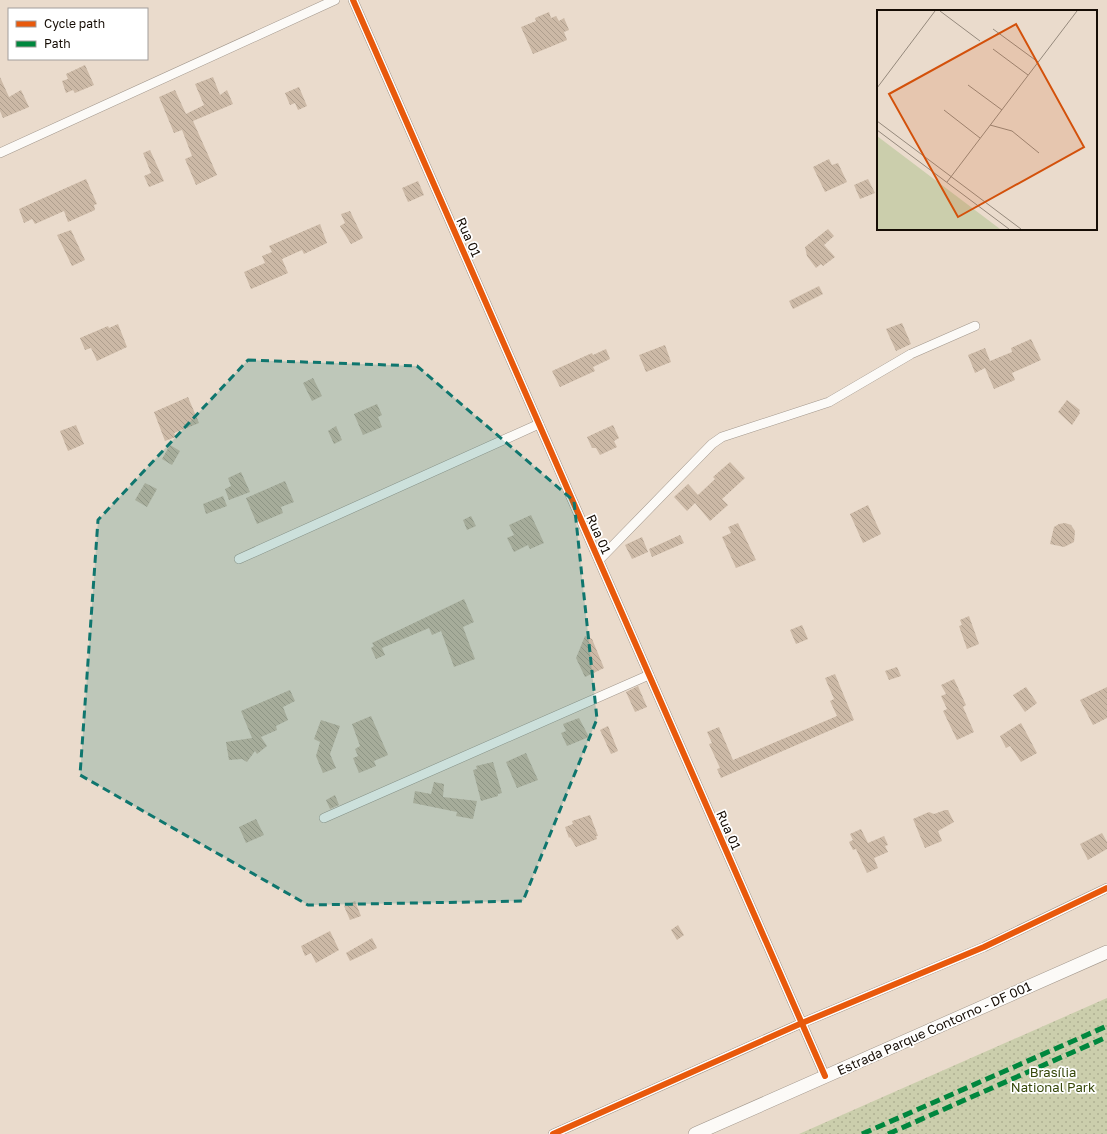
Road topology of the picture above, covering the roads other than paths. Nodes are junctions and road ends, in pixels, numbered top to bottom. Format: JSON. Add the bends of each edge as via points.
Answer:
{"nodes":[{"id":1,"x":335,"y":0,"type":"edge"},
{"id":2,"x":353,"y":0,"type":"edge"},
{"id":3,"x":0,"y":153,"type":"edge"},
{"id":4,"x":975,"y":326,"type":"dead end"},
{"id":5,"x":539,"y":424,"type":"junction"},
{"id":6,"x":239,"y":559,"type":"dead end"},
{"id":7,"x":599,"y":560,"type":"junction"},
{"id":8,"x":649,"y":675,"type":"junction"},
{"id":9,"x":324,"y":818,"type":"dead end"},
{"id":10,"x":1107,"y":888,"type":"edge"},
{"id":11,"x":1107,"y":952,"type":"edge"},
{"id":12,"x":802,"y":1023,"type":"junction"},
{"id":13,"x":825,"y":1076,"type":"junction"},
{"id":14,"x":553,"y":1134,"type":"edge"},
{"id":15,"x":695,"y":1134,"type":"edge"}],
"edges":[{"from":1,"to":3,"type":"street"},
{"from":2,"to":5,"type":"street","name":"Rua 01"},
{"from":4,"to":7,"type":"street","via":[[911,354],[829,402],[722,437],[712,444]]},
{"from":5,"to":6,"type":"street"},
{"from":5,"to":7,"type":"street","name":"Rua 01"},
{"from":7,"to":8,"type":"street","name":"Rua 01"},
{"from":8,"to":9,"type":"street"},
{"from":8,"to":12,"type":"street","name":"Rua 01"},
{"from":10,"to":12,"type":"street","via":[[984,947]]},
{"from":11,"to":13,"type":"main road","name":"Estrada Parque Contorno - DF 001"},
{"from":12,"to":13,"type":"street","name":"Rua 01"},
{"from":12,"to":14,"type":"street"},
{"from":13,"to":15,"type":"main road","name":"Estrada Parque Contorno - DF 001"}]}
